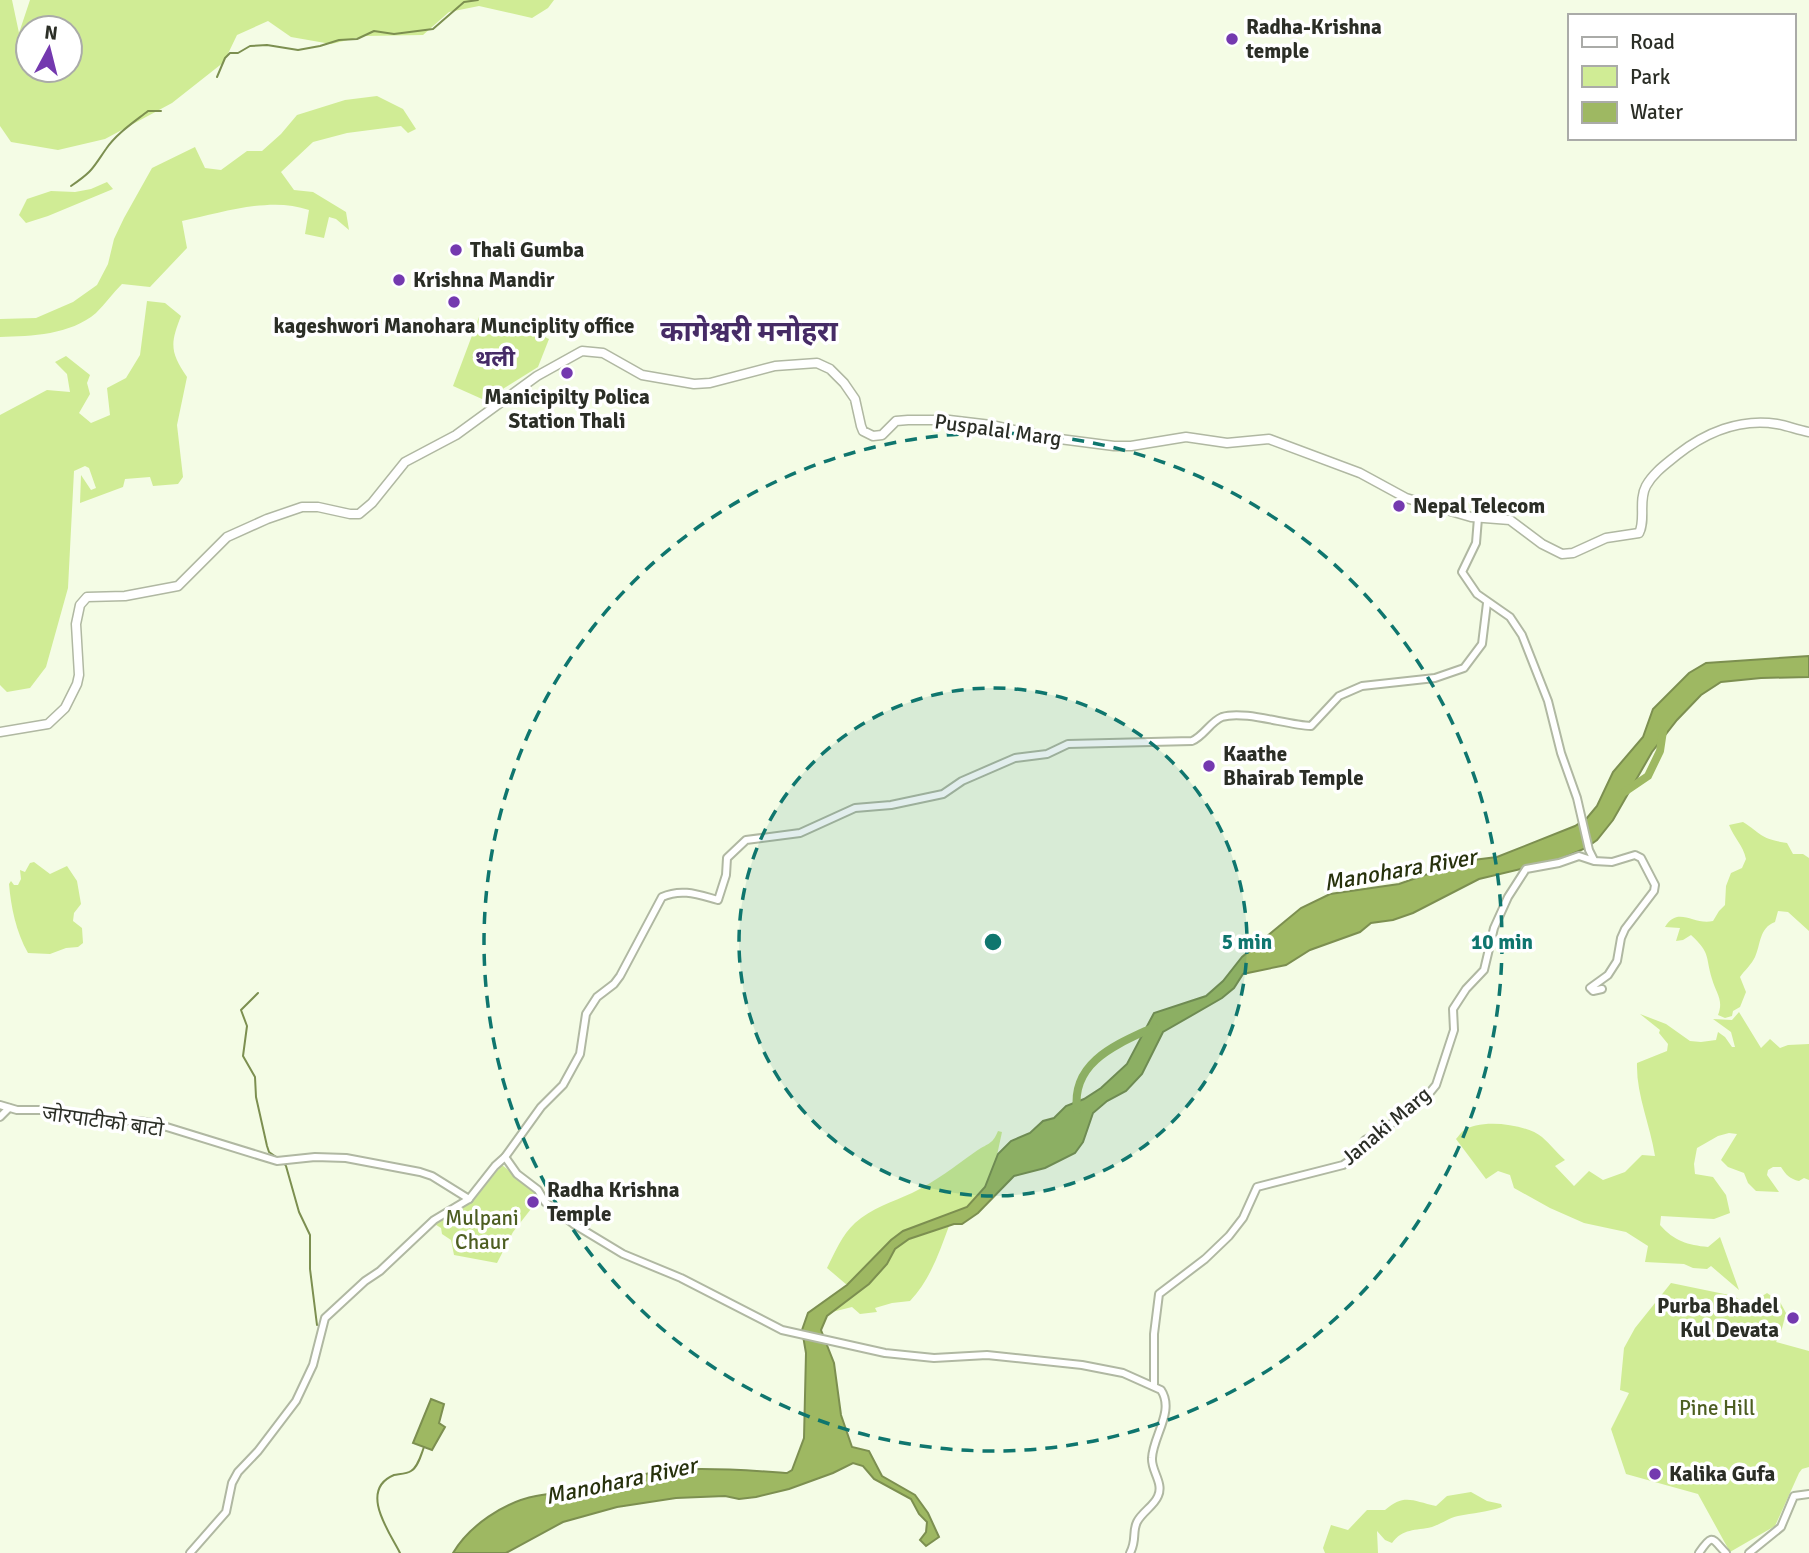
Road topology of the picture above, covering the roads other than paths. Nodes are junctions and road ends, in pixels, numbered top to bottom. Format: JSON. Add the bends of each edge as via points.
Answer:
{"nodes":[{"id":1,"x":1809,"y":432,"type":"edge"},
{"id":2,"x":1478,"y":518,"type":"junction"},
{"id":3,"x":1487,"y":603,"type":"junction"},
{"id":4,"x":0,"y":732,"type":"edge"},
{"id":5,"x":1594,"y":861,"type":"junction"},
{"id":6,"x":1602,"y":989,"type":"dead end"},
{"id":7,"x":0,"y":1105,"type":"edge"},
{"id":8,"x":9,"y":1108,"type":"junction"},
{"id":9,"x":0,"y":1117,"type":"edge"},
{"id":10,"x":505,"y":1157,"type":"junction"},
{"id":11,"x":469,"y":1199,"type":"junction"},
{"id":12,"x":1154,"y":1386,"type":"junction"},
{"id":13,"x":1809,"y":1494,"type":"edge"},
{"id":14,"x":190,"y":1553,"type":"edge"},
{"id":15,"x":1130,"y":1553,"type":"edge"},
{"id":16,"x":1699,"y":1553,"type":"edge"},
{"id":17,"x":1726,"y":1553,"type":"edge"},
{"id":18,"x":1749,"y":1553,"type":"edge"}],
"edges":[{"from":1,"to":2,"type":"main road","name":"Puspalal Marg","via":[[1754,423],[1700,438],[1661,468],[1644,488],[1639,533],[1606,538],[1573,553],[1550,549],[1510,520]]},
{"from":2,"to":3,"type":"street","via":[[1474,548],[1462,572]]},
{"from":2,"to":4,"type":"main road","name":"Puspalal Marg","via":[[1406,498],[1360,473],[1274,440],[1227,443],[1185,437],[1131,446],[1104,445],[991,425],[908,419],[873,436],[863,431],[855,399],[844,383],[817,363],[775,366],[694,384],[642,375],[603,353],[582,351],[537,376],[456,435],[405,462],[359,514],[302,508],[227,537],[178,586],[125,596],[87,597],[76,624],[79,675],[65,708],[48,724]]},
{"from":3,"to":5,"type":"street","via":[[1510,617],[1522,635],[1546,694]]},
{"from":3,"to":10,"type":"street","via":[[1482,644],[1464,668],[1435,678],[1362,686],[1339,696],[1311,726],[1231,715],[1216,720],[1192,741],[1068,744],[1047,754],[1015,758],[943,794],[855,808],[800,833],[746,840],[727,858],[718,900],[685,892],[659,901],[620,976],[588,1009],[580,1054],[564,1085],[541,1107]]},
{"from":5,"to":6,"type":"street","name":"Janaki Marg","via":[[1639,856],[1655,885],[1625,929],[1617,961],[1590,991]]},
{"from":5,"to":12,"type":"street","name":"Janaki Marg","via":[[1580,856],[1522,872],[1494,928],[1484,971],[1453,1009],[1454,1030],[1439,1079],[1423,1101],[1365,1140],[1343,1165],[1257,1187],[1229,1236],[1162,1290],[1155,1310]]},
{"from":7,"to":8,"type":"street","name":"जोरपाटीको बाटो"},
{"from":8,"to":9,"type":"street"},
{"from":8,"to":11,"type":"street","name":"जोरपाटीको बाटो","via":[[60,1110],[85,1121],[157,1124],[277,1161],[346,1158],[420,1172]]},
{"from":10,"to":11,"type":"street"},
{"from":10,"to":12,"type":"street","via":[[545,1202],[582,1229],[648,1266],[791,1332],[885,1353],[934,1358],[987,1355],[1068,1363],[1123,1373]]},
{"from":11,"to":14,"type":"street","via":[[434,1220],[329,1312],[296,1401],[238,1472],[226,1512]]},
{"from":12,"to":15,"type":"street","name":"Janaki Marg","via":[[1163,1392],[1165,1405],[1151,1459],[1158,1496],[1138,1519]]},
{"from":13,"to":18,"type":"street","via":[[1794,1496],[1781,1527]]},
{"from":16,"to":17,"type":"street","via":[[1713,1539]]}]}
